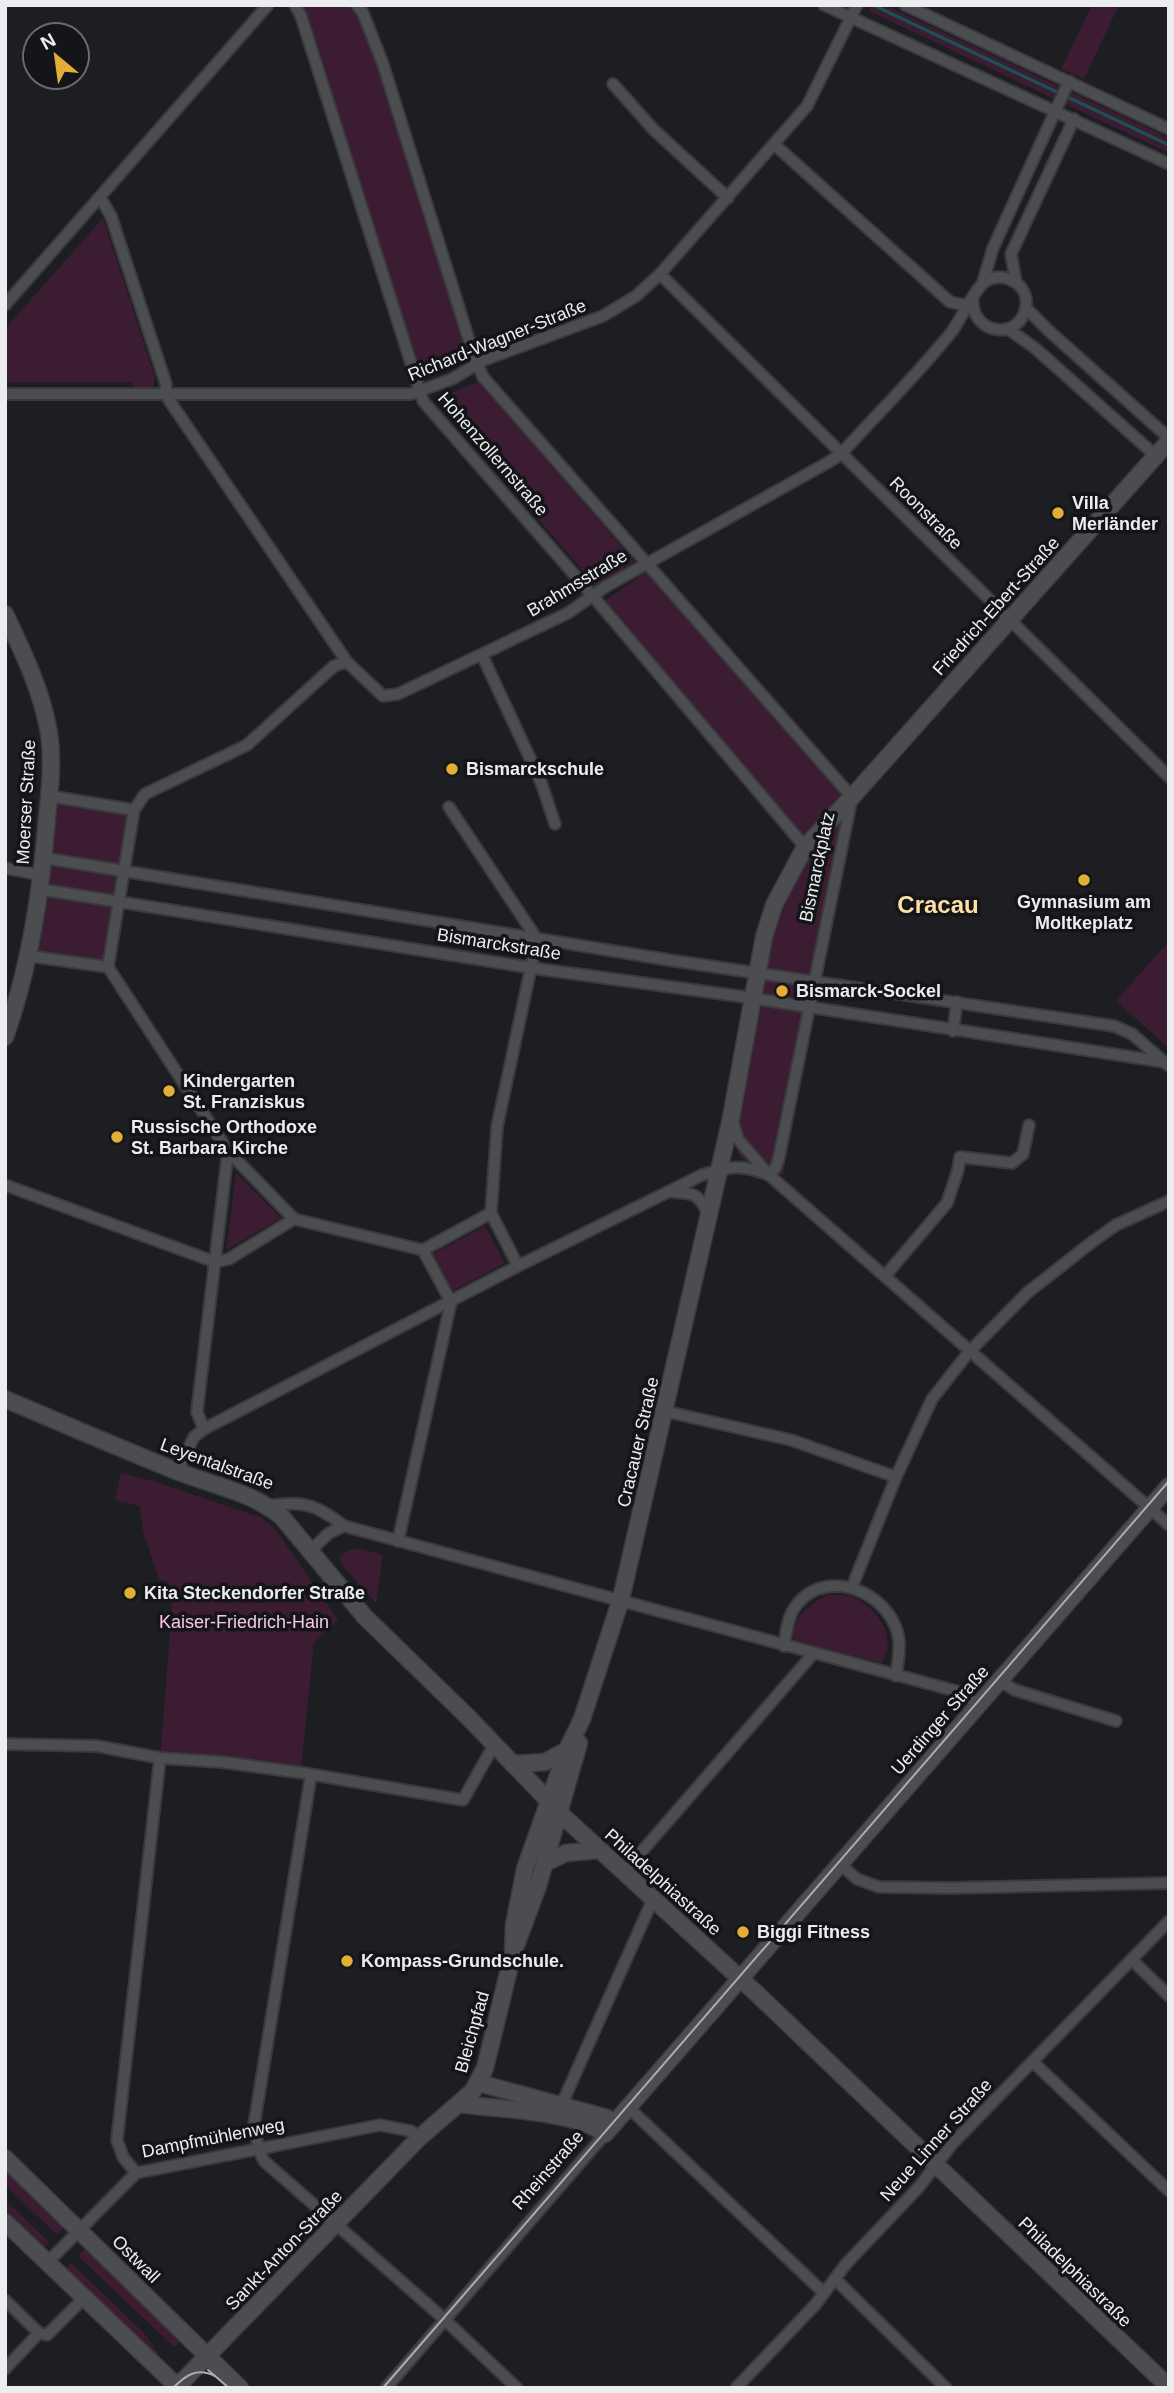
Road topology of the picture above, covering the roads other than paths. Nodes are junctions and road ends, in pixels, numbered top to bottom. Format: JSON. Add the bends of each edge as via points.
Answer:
{"nodes":[{"id":1,"x":268,"y":5,"type":"edge"},
{"id":2,"x":295,"y":5,"type":"edge"},
{"id":3,"x":357,"y":5,"type":"edge"},
{"id":4,"x":824,"y":5,"type":"edge"},
{"id":5,"x":857,"y":5,"type":"edge"},
{"id":6,"x":905,"y":5,"type":"edge"},
{"id":7,"x":851,"y":18,"type":"junction"},
{"id":8,"x":1069,"y":81,"type":"junction"},
{"id":9,"x":613,"y":84,"type":"dead end"},
{"id":10,"x":1055,"y":111,"type":"junction"},
{"id":11,"x":1074,"y":119,"type":"junction"},
{"id":12,"x":1169,"y":129,"type":"edge"},
{"id":13,"x":775,"y":145,"type":"junction"},
{"id":14,"x":1169,"y":164,"type":"edge"},
{"id":15,"x":100,"y":197,"type":"junction"},
{"id":16,"x":728,"y":198,"type":"junction"},
{"id":17,"x":660,"y":274,"type":"junction"},
{"id":18,"x":984,"y":282,"type":"junction"},
{"id":19,"x":1016,"y":282,"type":"junction"},
{"id":20,"x":971,"y":302,"type":"junction"},
{"id":21,"x":5,"y":305,"type":"edge"},
{"id":22,"x":1026,"y":307,"type":"junction"},
{"id":23,"x":1007,"y":329,"type":"junction"},
{"id":24,"x":477,"y":364,"type":"junction"},
{"id":25,"x":419,"y":393,"type":"junction"},
{"id":26,"x":5,"y":394,"type":"edge"},
{"id":27,"x":165,"y":394,"type":"junction"},
{"id":28,"x":1165,"y":446,"type":"edge"},
{"id":29,"x":841,"y":454,"type":"junction"},
{"id":30,"x":647,"y":563,"type":"junction"},
{"id":31,"x":592,"y":594,"type":"junction"},
{"id":32,"x":5,"y":614,"type":"edge"},
{"id":33,"x":1009,"y":619,"type":"junction"},
{"id":34,"x":482,"y":655,"type":"junction"},
{"id":35,"x":347,"y":662,"type":"junction"},
{"id":36,"x":1167,"y":773,"type":"edge"},
{"id":37,"x":49,"y":796,"type":"junction"},
{"id":38,"x":852,"y":797,"type":"junction"},
{"id":39,"x":449,"y":807,"type":"dead end"},
{"id":40,"x":134,"y":810,"type":"junction"},
{"id":41,"x":555,"y":824,"type":"dead end"},
{"id":42,"x":805,"y":847,"type":"junction"},
{"id":43,"x":44,"y":858,"type":"junction"},
{"id":44,"x":5,"y":868,"type":"edge"},
{"id":45,"x":125,"y":873,"type":"junction"},
{"id":46,"x":40,"y":882,"type":"junction"},
{"id":47,"x":120,"y":902,"type":"junction"},
{"id":48,"x":537,"y":939,"type":"junction"},
{"id":49,"x":29,"y":956,"type":"junction"},
{"id":50,"x":108,"y":967,"type":"junction"},
{"id":51,"x":532,"y":968,"type":"junction"},
{"id":52,"x":758,"y":974,"type":"junction"},
{"id":53,"x":813,"y":982,"type":"junction"},
{"id":54,"x":754,"y":999,"type":"junction"},
{"id":55,"x":957,"y":1002,"type":"junction"},
{"id":56,"x":809,"y":1007,"type":"junction"},
{"id":57,"x":953,"y":1031,"type":"junction"},
{"id":58,"x":5,"y":1037,"type":"edge"},
{"id":59,"x":1167,"y":1064,"type":"edge"},
{"id":60,"x":731,"y":1118,"type":"junction"},
{"id":61,"x":1029,"y":1125,"type":"dead end"},
{"id":62,"x":228,"y":1151,"type":"junction"},
{"id":63,"x":719,"y":1170,"type":"junction"},
{"id":64,"x":769,"y":1175,"type":"junction"},
{"id":65,"x":5,"y":1185,"type":"edge"},
{"id":66,"x":668,"y":1192,"type":"junction"},
{"id":67,"x":1169,"y":1201,"type":"edge"},
{"id":68,"x":491,"y":1213,"type":"junction"},
{"id":69,"x":709,"y":1216,"type":"junction"},
{"id":70,"x":294,"y":1219,"type":"junction"},
{"id":71,"x":423,"y":1250,"type":"junction"},
{"id":72,"x":215,"y":1262,"type":"junction"},
{"id":73,"x":519,"y":1266,"type":"junction"},
{"id":74,"x":885,"y":1276,"type":"junction"},
{"id":75,"x":451,"y":1302,"type":"junction"},
{"id":76,"x":969,"y":1352,"type":"junction"},
{"id":77,"x":5,"y":1399,"type":"edge"},
{"id":78,"x":664,"y":1411,"type":"junction"},
{"id":79,"x":204,"y":1429,"type":"junction"},
{"id":80,"x":177,"y":1472,"type":"junction"},
{"id":81,"x":896,"y":1477,"type":"junction"},
{"id":82,"x":1169,"y":1486,"type":"edge"},
{"id":83,"x":269,"y":1506,"type":"junction"},
{"id":84,"x":1150,"y":1508,"type":"junction"},
{"id":85,"x":1169,"y":1525,"type":"edge"},
{"id":86,"x":344,"y":1526,"type":"junction"},
{"id":87,"x":398,"y":1541,"type":"junction"},
{"id":88,"x":310,"y":1551,"type":"junction"},
{"id":89,"x":852,"y":1587,"type":"junction"},
{"id":90,"x":621,"y":1599,"type":"junction"},
{"id":91,"x":784,"y":1646,"type":"junction"},
{"id":92,"x":813,"y":1654,"type":"junction"},
{"id":93,"x":896,"y":1676,"type":"junction"},
{"id":94,"x":999,"y":1681,"type":"junction"},
{"id":95,"x":979,"y":1705,"type":"junction"},
{"id":96,"x":582,"y":1719,"type":"junction"},
{"id":97,"x":1116,"y":1721,"type":"dead end"},
{"id":98,"x":5,"y":1744,"type":"edge"},
{"id":99,"x":494,"y":1745,"type":"junction"},
{"id":100,"x":567,"y":1750,"type":"junction"},
{"id":101,"x":160,"y":1758,"type":"junction"},
{"id":102,"x":513,"y":1764,"type":"junction"},
{"id":103,"x":312,"y":1775,"type":"junction"},
{"id":104,"x":549,"y":1801,"type":"junction"},
{"id":105,"x":560,"y":1813,"type":"junction"},
{"id":106,"x":599,"y":1850,"type":"junction"},
{"id":107,"x":545,"y":1863,"type":"junction"},
{"id":108,"x":840,"y":1864,"type":"junction"},
{"id":109,"x":624,"y":1872,"type":"junction"},
{"id":110,"x":1169,"y":1883,"type":"edge"},
{"id":111,"x":653,"y":1899,"type":"junction"},
{"id":112,"x":1169,"y":1921,"type":"edge"},
{"id":113,"x":513,"y":1953,"type":"junction"},
{"id":114,"x":1132,"y":1960,"type":"junction"},
{"id":115,"x":740,"y":1979,"type":"junction"},
{"id":116,"x":1169,"y":1996,"type":"edge"},
{"id":117,"x":1033,"y":2062,"type":"junction"},
{"id":118,"x":479,"y":2083,"type":"junction"},
{"id":119,"x":459,"y":2104,"type":"junction"},
{"id":120,"x":561,"y":2106,"type":"junction"},
{"id":121,"x":628,"y":2107,"type":"junction"},
{"id":122,"x":610,"y":2129,"type":"junction"},
{"id":123,"x":419,"y":2138,"type":"junction"},
{"id":124,"x":259,"y":2150,"type":"junction"},
{"id":125,"x":5,"y":2158,"type":"edge"},
{"id":126,"x":936,"y":2165,"type":"junction"},
{"id":127,"x":136,"y":2173,"type":"junction"},
{"id":128,"x":1169,"y":2191,"type":"edge"},
{"id":129,"x":5,"y":2221,"type":"edge"},
{"id":130,"x":335,"y":2223,"type":"junction"},
{"id":131,"x":79,"y":2229,"type":"junction"},
{"id":132,"x":47,"y":2263,"type":"junction"},
{"id":133,"x":835,"y":2279,"type":"junction"},
{"id":134,"x":824,"y":2293,"type":"junction"},
{"id":135,"x":84,"y":2298,"type":"junction"},
{"id":136,"x":5,"y":2300,"type":"edge"},
{"id":137,"x":445,"y":2319,"type":"junction"},
{"id":138,"x":39,"y":2333,"type":"junction"},
{"id":139,"x":207,"y":2356,"type":"junction"},
{"id":140,"x":5,"y":2369,"type":"edge"},
{"id":141,"x":177,"y":2387,"type":"edge"},
{"id":142,"x":1169,"y":2387,"type":"edge"},
{"id":143,"x":240,"y":2388,"type":"edge"},
{"id":144,"x":386,"y":2388,"type":"edge"},
{"id":145,"x":517,"y":2388,"type":"edge"},
{"id":146,"x":736,"y":2388,"type":"edge"},
{"id":147,"x":946,"y":2388,"type":"edge"}],
"edges":[{"from":1,"to":15,"type":"street"},
{"from":2,"to":25,"type":"street","name":"Hohenzollernstraße"},
{"from":3,"to":24,"type":"street","via":[[383,64]]},
{"from":4,"to":7,"type":"street"},
{"from":5,"to":7,"type":"street","name":"Richard-Wagner-Straße"},
{"from":6,"to":8,"type":"street"},
{"from":7,"to":10,"type":"street"},
{"from":7,"to":13,"type":"street","name":"Richard-Wagner-Straße","via":[[807,106]]},
{"from":8,"to":10,"type":"street"},
{"from":8,"to":12,"type":"street"},
{"from":9,"to":16,"type":"street","via":[[654,130]]},
{"from":10,"to":11,"type":"street"},
{"from":10,"to":18,"type":"street","via":[[993,248]]},
{"from":11,"to":14,"type":"street"},
{"from":11,"to":19,"type":"street","via":[[1011,254]]},
{"from":13,"to":16,"type":"street","name":"Richard-Wagner-Straße"},
{"from":13,"to":20,"type":"street","via":[[950,302]]},
{"from":15,"to":21,"type":"street"},
{"from":15,"to":27,"type":"street","via":[[116,229],[166,384]]},
{"from":16,"to":17,"type":"street","name":"Richard-Wagner-Straße"},
{"from":17,"to":24,"type":"street","name":"Richard-Wagner-Straße","via":[[603,316]]},
{"from":17,"to":29,"type":"street","name":"Roonstraße"},
{"from":18,"to":19,"type":"street","via":[[993,277]]},
{"from":18,"to":20,"type":"street"},
{"from":19,"to":22,"type":"street"},
{"from":20,"to":23,"type":"street","via":[[981,322]]},
{"from":20,"to":29,"type":"street","name":"Brahmsstraße","via":[[952,331]]},
{"from":22,"to":23,"type":"street","via":[[1021,319]]},
{"from":22,"to":28,"type":"street"},
{"from":23,"to":28,"type":"street"},
{"from":24,"to":25,"type":"street","name":"Richard-Wagner-Straße"},
{"from":24,"to":30,"type":"street","via":[[483,377]]},
{"from":25,"to":27,"type":"street","name":"Richard-Wagner-Straße"},
{"from":25,"to":31,"type":"street","name":"Hohenzollernstraße"},
{"from":26,"to":27,"type":"street","name":"Richard-Wagner-Straße"},
{"from":27,"to":35,"type":"street"},
{"from":28,"to":33,"type":"street","name":"Friedrich-Ebert-Straße"},
{"from":29,"to":30,"type":"street","name":"Brahmsstraße"},
{"from":29,"to":33,"type":"street","name":"Roonstraße"},
{"from":30,"to":31,"type":"street","name":"Brahmsstraße"},
{"from":30,"to":38,"type":"street"},
{"from":31,"to":34,"type":"street","name":"Brahmsstraße","via":[[568,613]]},
{"from":31,"to":42,"type":"street","name":"Hohenzollernstraße"},
{"from":32,"to":37,"type":"street","name":"Moerser Straße","via":[[42,700],[50,736]]},
{"from":33,"to":36,"type":"street","name":"Roonstraße"},
{"from":33,"to":38,"type":"street","name":"Friedrich-Ebert-Straße"},
{"from":34,"to":35,"type":"street","name":"Brahmsstraße","via":[[398,694],[383,696]]},
{"from":34,"to":41,"type":"street","via":[[541,782]]},
{"from":35,"to":40,"type":"street","via":[[334,666],[247,745],[145,793]]},
{"from":37,"to":40,"type":"street"},
{"from":37,"to":43,"type":"street","name":"Moerser Straße"},
{"from":38,"to":42,"type":"street","name":"Bismarckplatz"},
{"from":38,"to":53,"type":"street","name":"Bismarckplatz"},
{"from":39,"to":48,"type":"street","name":"Bismarckstraße"},
{"from":40,"to":45,"type":"street"},
{"from":42,"to":52,"type":"street","name":"Bismarckplatz","via":[[774,905]]},
{"from":43,"to":45,"type":"street","name":"Bismarckstraße"},
{"from":43,"to":46,"type":"street","name":"Moerser Straße"},
{"from":44,"to":46,"type":"street","name":"Bismarckstraße"},
{"from":45,"to":47,"type":"street"},
{"from":45,"to":48,"type":"street","name":"Bismarckstraße"},
{"from":46,"to":47,"type":"street","name":"Bismarckstraße"},
{"from":46,"to":49,"type":"street","name":"Moerser Straße"},
{"from":47,"to":50,"type":"street"},
{"from":47,"to":51,"type":"street","name":"Bismarckstraße"},
{"from":48,"to":51,"type":"street"},
{"from":48,"to":52,"type":"street","name":"Bismarckstraße"},
{"from":49,"to":50,"type":"street"},
{"from":49,"to":58,"type":"street","name":"Moerser Straße"},
{"from":50,"to":62,"type":"street"},
{"from":51,"to":54,"type":"street","name":"Bismarckstraße"},
{"from":51,"to":68,"type":"street","via":[[497,1127]]},
{"from":52,"to":53,"type":"street","name":"Bismarckstraße"},
{"from":52,"to":54,"type":"street","name":"Bismarckplatz"},
{"from":53,"to":55,"type":"street","name":"Bismarckstraße"},
{"from":53,"to":56,"type":"street","name":"Bismarckplatz"},
{"from":54,"to":56,"type":"street","name":"Bismarckstraße"},
{"from":54,"to":60,"type":"street","name":"Bismarckplatz"},
{"from":55,"to":57,"type":"street"},
{"from":55,"to":59,"type":"street","name":"Bismarckstraße","via":[[1114,1026],[1132,1034]]},
{"from":56,"to":57,"type":"street","name":"Bismarckstraße"},
{"from":56,"to":64,"type":"street","name":"Bismarckplatz","via":[[779,1157]]},
{"from":57,"to":59,"type":"street","name":"Bismarckstraße"},
{"from":60,"to":63,"type":"street","name":"Bismarckplatz"},
{"from":60,"to":64,"type":"street","via":[[738,1139]]},
{"from":61,"to":74,"type":"street","via":[[1023,1154],[1012,1163],[960,1157],[947,1203]]},
{"from":62,"to":70,"type":"street"},
{"from":62,"to":72,"type":"street"},
{"from":63,"to":64,"type":"street","via":[[748,1167]]},
{"from":63,"to":66,"type":"street"},
{"from":63,"to":69,"type":"street","name":"Cracauer Straße"},
{"from":64,"to":74,"type":"street"},
{"from":65,"to":72,"type":"street"},
{"from":66,"to":69,"type":"street","via":[[698,1196]]},
{"from":66,"to":73,"type":"street"},
{"from":67,"to":76,"type":"street","via":[[1116,1225],[1092,1242],[1027,1293]]},
{"from":68,"to":71,"type":"street"},
{"from":68,"to":73,"type":"street"},
{"from":69,"to":78,"type":"street","name":"Cracauer Straße"},
{"from":70,"to":71,"type":"street"},
{"from":70,"to":72,"type":"street","via":[[229,1259]]},
{"from":71,"to":75,"type":"street"},
{"from":72,"to":79,"type":"street","via":[[197,1412]]},
{"from":73,"to":75,"type":"street"},
{"from":74,"to":76,"type":"street"},
{"from":75,"to":79,"type":"street"},
{"from":75,"to":87,"type":"street"},
{"from":76,"to":81,"type":"street","via":[[932,1399]]},
{"from":76,"to":84,"type":"street"},
{"from":77,"to":80,"type":"street","name":"Leyentalstraße"},
{"from":78,"to":81,"type":"street","via":[[791,1440]]},
{"from":78,"to":90,"type":"street","name":"Cracauer Straße"},
{"from":79,"to":80,"type":"street","via":[[194,1437]]},
{"from":80,"to":83,"type":"street","name":"Leyentalstraße"},
{"from":81,"to":89,"type":"street"},
{"from":82,"to":84,"type":"street","name":"Uerdinger Straße"},
{"from":83,"to":86,"type":"street","name":"Leyentalstraße","via":[[293,1502],[322,1510]]},
{"from":83,"to":88,"type":"street","name":"Philadelphiastraße"},
{"from":84,"to":85,"type":"street"},
{"from":84,"to":94,"type":"street","name":"Uerdinger Straße"},
{"from":86,"to":87,"type":"street","name":"Leyentalstraße"},
{"from":86,"to":88,"type":"street"},
{"from":87,"to":90,"type":"street","name":"Leyentalstraße"},
{"from":88,"to":99,"type":"street","name":"Philadelphiastraße","via":[[365,1617]]},
{"from":89,"to":91,"type":"street","via":[[811,1592],[794,1608]]},
{"from":89,"to":93,"type":"street","via":[[875,1598],[897,1629]]},
{"from":90,"to":91,"type":"street","name":"Leyentalstraße"},
{"from":90,"to":96,"type":"street","name":"Cracauer Straße"},
{"from":91,"to":92,"type":"street","name":"Leyentalstraße"},
{"from":92,"to":93,"type":"street","name":"Leyentalstraße"},
{"from":92,"to":109,"type":"street"},
{"from":93,"to":95,"type":"street","name":"Leyentalstraße","via":[[956,1691]]},
{"from":94,"to":95,"type":"street","name":"Uerdinger Straße"},
{"from":94,"to":97,"type":"street"},
{"from":95,"to":108,"type":"street","name":"Uerdinger Straße"},
{"from":96,"to":100,"type":"street","name":"Cracauer Straße"},
{"from":96,"to":105,"type":"street","name":"Cracauer Straße"},
{"from":98,"to":101,"type":"street","via":[[97,1746]]},
{"from":99,"to":102,"type":"street","name":"Philadelphiastraße"},
{"from":99,"to":103,"type":"street","via":[[463,1800]]},
{"from":100,"to":102,"type":"street","via":[[545,1762]]},
{"from":100,"to":104,"type":"street","name":"Cracauer Straße"},
{"from":101,"to":103,"type":"street"},
{"from":101,"to":127,"type":"street","via":[[117,2140]]},
{"from":102,"to":104,"type":"street","name":"Philadelphiastraße"},
{"from":103,"to":124,"type":"street","via":[[254,2125]]},
{"from":104,"to":105,"type":"street","name":"Philadelphiastraße"},
{"from":104,"to":113,"type":"street","name":"Bleichpfad","via":[[525,1868],[513,1925]]},
{"from":105,"to":106,"type":"street","name":"Philadelphiastraße"},
{"from":105,"to":107,"type":"street","name":"Bleichpfad"},
{"from":106,"to":107,"type":"street","via":[[566,1853]]},
{"from":106,"to":109,"type":"street","name":"Philadelphiastraße"},
{"from":107,"to":113,"type":"street","name":"Bleichpfad"},
{"from":108,"to":110,"type":"street","via":[[879,1887]]},
{"from":108,"to":115,"type":"street","name":"Uerdinger Straße"},
{"from":109,"to":111,"type":"street","name":"Philadelphiastraße"},
{"from":111,"to":115,"type":"street","name":"Philadelphiastraße"},
{"from":111,"to":120,"type":"street"},
{"from":112,"to":114,"type":"street","name":"Neue Linner Straße"},
{"from":113,"to":118,"type":"street","name":"Bleichpfad"},
{"from":114,"to":116,"type":"street"},
{"from":114,"to":117,"type":"street","name":"Neue Linner Straße"},
{"from":115,"to":121,"type":"street","name":"Rheinstraße"},
{"from":115,"to":126,"type":"street","name":"Philadelphiastraße"},
{"from":117,"to":126,"type":"street","name":"Neue Linner Straße"},
{"from":117,"to":128,"type":"street"},
{"from":118,"to":119,"type":"street","name":"Bleichpfad"},
{"from":118,"to":120,"type":"street"},
{"from":119,"to":122,"type":"street","via":[[545,2114]]},
{"from":119,"to":123,"type":"street","name":"Bleichpfad"},
{"from":120,"to":122,"type":"street","via":[[607,2118]]},
{"from":121,"to":122,"type":"street","name":"Rheinstraße"},
{"from":121,"to":134,"type":"street"},
{"from":122,"to":137,"type":"street","name":"Rheinstraße"},
{"from":123,"to":124,"type":"street","name":"Dampfmühlenweg","via":[[411,2131],[380,2125]]},
{"from":123,"to":130,"type":"street","name":"Sankt-Anton-Straße"},
{"from":124,"to":127,"type":"street","name":"Dampfmühlenweg"},
{"from":124,"to":130,"type":"street","via":[[264,2161]]},
{"from":125,"to":131,"type":"street","name":"Ostwall"},
{"from":126,"to":133,"type":"street","name":"Neue Linner Straße"},
{"from":126,"to":142,"type":"street","name":"Philadelphiastraße"},
{"from":127,"to":131,"type":"street","name":"Dampfmühlenweg"},
{"from":129,"to":132,"type":"street"},
{"from":130,"to":137,"type":"street"},
{"from":130,"to":139,"type":"street","name":"Sankt-Anton-Straße"},
{"from":131,"to":132,"type":"street","name":"Dampfmühlenweg"},
{"from":131,"to":139,"type":"street","name":"Ostwall"},
{"from":132,"to":135,"type":"street"},
{"from":133,"to":134,"type":"street","name":"Neue Linner Straße"},
{"from":133,"to":147,"type":"street"},
{"from":134,"to":146,"type":"street","name":"Neue Linner Straße"},
{"from":135,"to":138,"type":"street","via":[[47,2335]]},
{"from":135,"to":141,"type":"street"},
{"from":136,"to":138,"type":"street"},
{"from":137,"to":144,"type":"street","name":"Rheinstraße"},
{"from":137,"to":145,"type":"street"},
{"from":138,"to":140,"type":"street"},
{"from":139,"to":141,"type":"street","name":"Sankt-Anton-Straße"},
{"from":139,"to":143,"type":"street","name":"Ostwall"}]}
